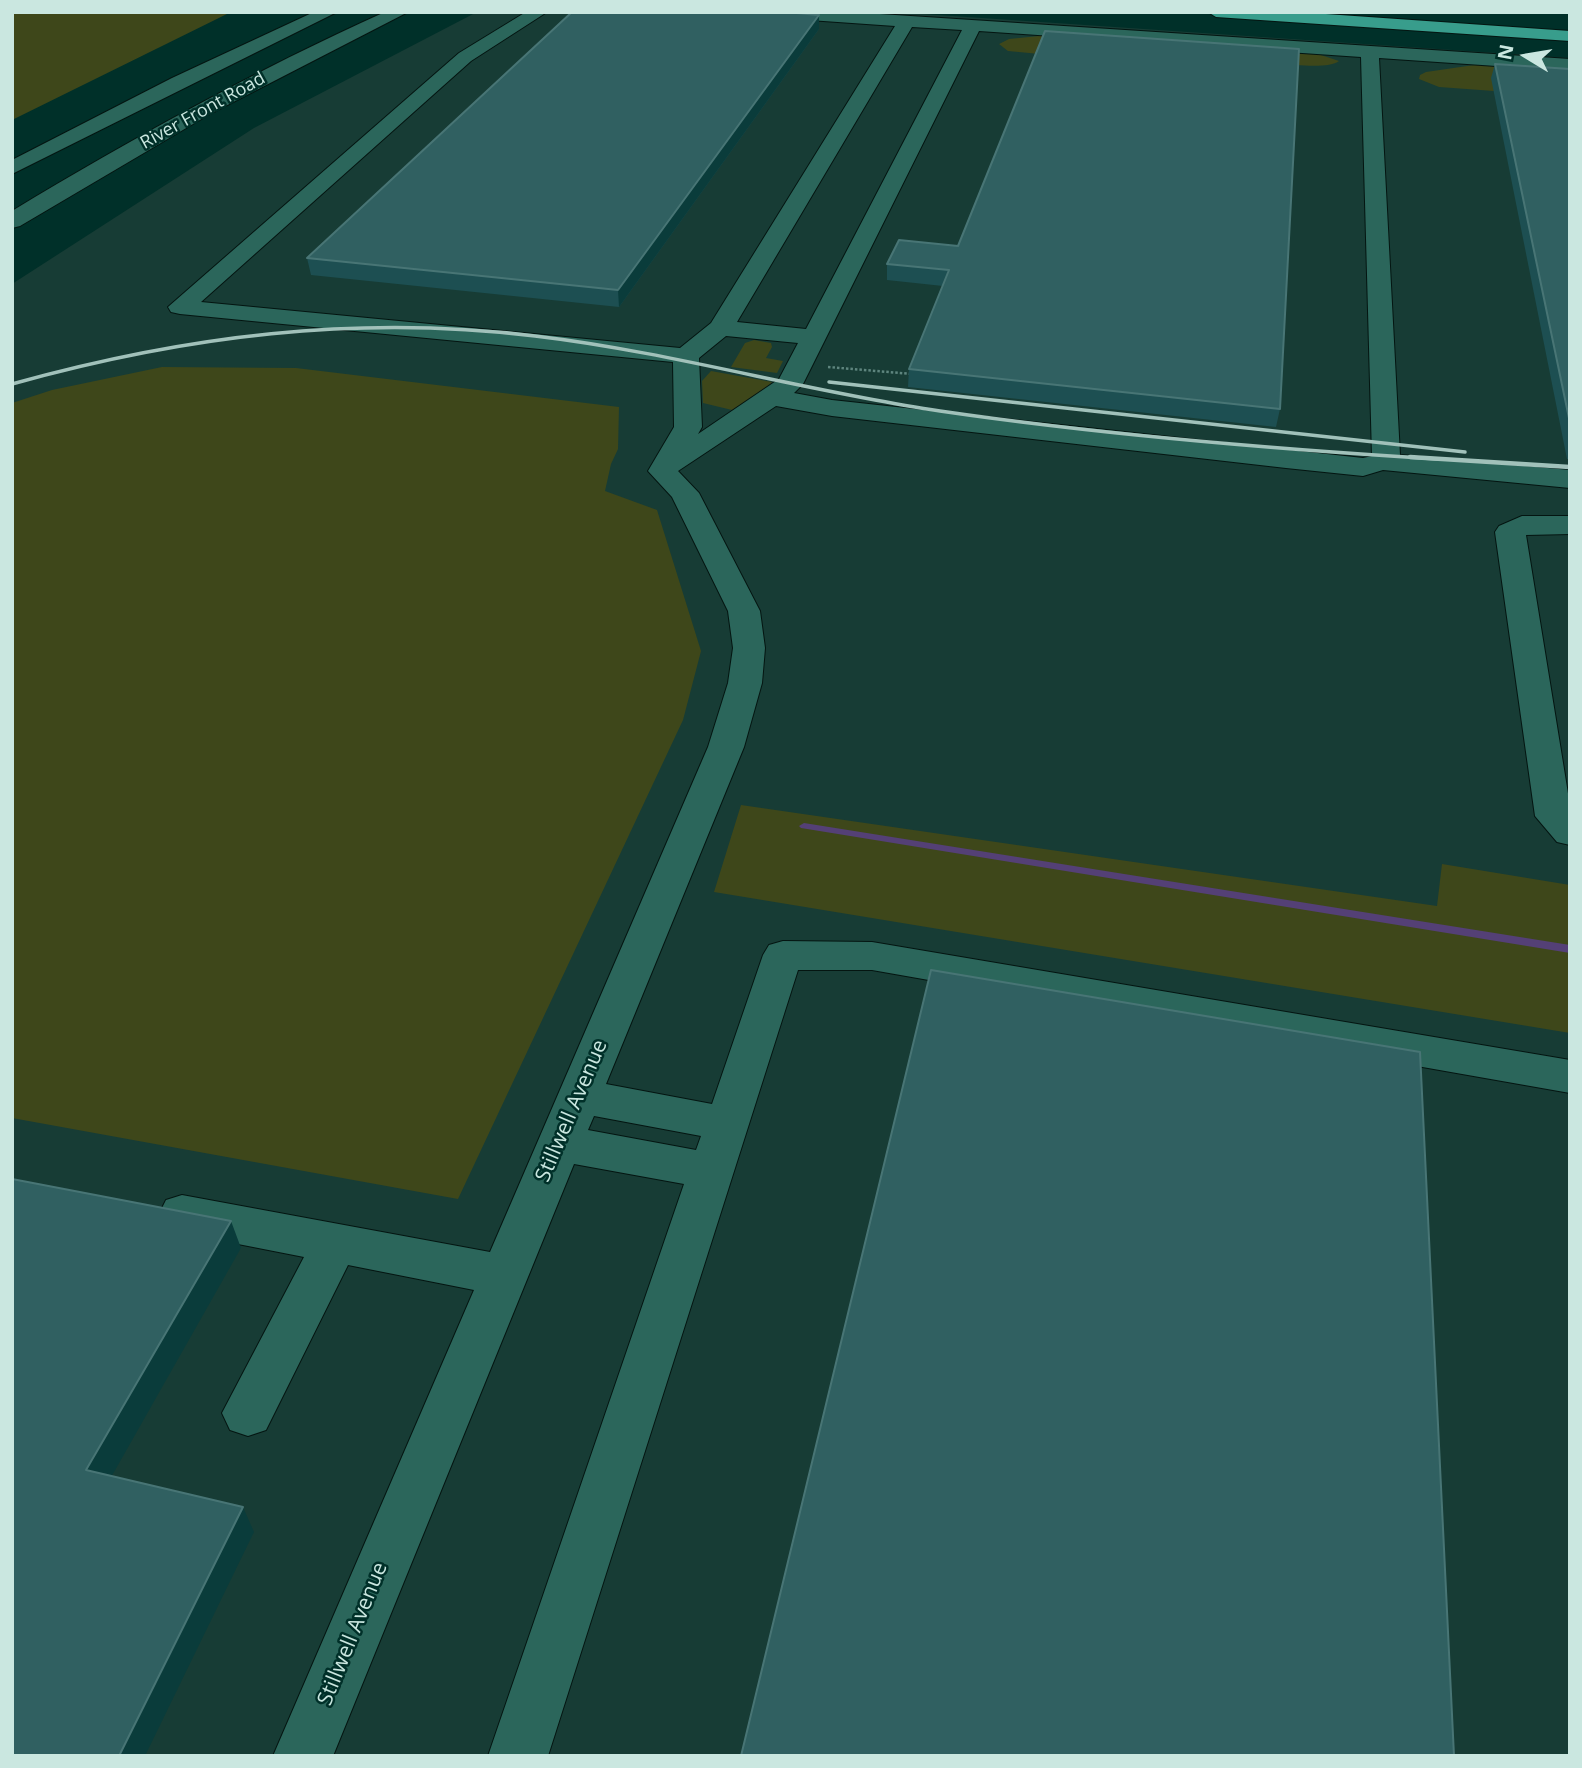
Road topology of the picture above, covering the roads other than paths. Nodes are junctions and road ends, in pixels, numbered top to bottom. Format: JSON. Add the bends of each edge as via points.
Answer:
{"nodes":[{"id":1,"x":329,"y":12,"type":"edge"},
{"id":2,"x":400,"y":12,"type":"edge"},
{"id":3,"x":540,"y":12,"type":"edge"},
{"id":4,"x":766,"y":12,"type":"edge"},
{"id":5,"x":1216,"y":12,"type":"edge"},
{"id":6,"x":1437,"y":12,"type":"edge"},
{"id":7,"x":1570,"y":21,"type":"edge"},
{"id":8,"x":906,"y":22,"type":"junction"},
{"id":9,"x":973,"y":26,"type":"junction"},
{"id":10,"x":1570,"y":36,"type":"edge"},
{"id":11,"x":1370,"y":52,"type":"junction"},
{"id":12,"x":1570,"y":65,"type":"edge"},
{"id":13,"x":12,"y":168,"type":"edge"},
{"id":14,"x":12,"y":221,"type":"edge"},
{"id":15,"x":721,"y":328,"type":"junction"},
{"id":16,"x":814,"y":337,"type":"junction"},
{"id":17,"x":686,"y":356,"type":"junction"},
{"id":18,"x":773,"y":397,"type":"junction"},
{"id":19,"x":1383,"y":462,"type":"junction"},
{"id":20,"x":662,"y":471,"type":"junction"},
{"id":21,"x":1570,"y":479,"type":"edge"},
{"id":22,"x":1570,"y":525,"type":"edge"},
{"id":23,"x":1570,"y":832,"type":"edge"},
{"id":24,"x":1570,"y":1077,"type":"edge"},
{"id":25,"x":579,"y":1096,"type":"junction"},
{"id":26,"x":727,"y":1124,"type":"junction"},
{"id":27,"x":559,"y":1143,"type":"junction"},
{"id":28,"x":711,"y":1171,"type":"junction"},
{"id":29,"x":147,"y":1207,"type":"edge"},
{"id":30,"x":335,"y":1243,"type":"junction"},
{"id":31,"x":503,"y":1275,"type":"junction"},
{"id":32,"x":248,"y":1413,"type":"dead end"},
{"id":33,"x":303,"y":1756,"type":"edge"},
{"id":34,"x":518,"y":1756,"type":"edge"}],
"edges":[{"from":1,"to":13,"type":"street"},
{"from":2,"to":14,"type":"street","name":"River Front Road","via":[[177,124]]},
{"from":3,"to":17,"type":"street","via":[[465,57],[180,307]]},
{"from":4,"to":8,"type":"street"},
{"from":5,"to":10,"type":"highway"},
{"from":6,"to":7,"type":"highway"},
{"from":8,"to":9,"type":"street"},
{"from":8,"to":15,"type":"street"},
{"from":9,"to":11,"type":"street"},
{"from":9,"to":16,"type":"street"},
{"from":11,"to":12,"type":"street"},
{"from":11,"to":19,"type":"street"},
{"from":15,"to":16,"type":"street"},
{"from":15,"to":17,"type":"street"},
{"from":16,"to":18,"type":"street","via":[[790,384]]},
{"from":17,"to":20,"type":"street","via":[[688,427]]},
{"from":18,"to":19,"type":"street","via":[[832,408],[1286,460],[1363,467]]},
{"from":18,"to":20,"type":"street"},
{"from":19,"to":21,"type":"street"},
{"from":20,"to":25,"type":"street","name":"Stillwell Avenue","via":[[685,493],[744,611],[749,648],[745,684],[726,747]]},
{"from":22,"to":23,"type":"street","via":[[1522,525],[1510,532],[1553,816]]},
{"from":24,"to":26,"type":"street","via":[[872,956],[783,955]]},
{"from":25,"to":26,"type":"street"},
{"from":25,"to":27,"type":"street","name":"Stillwell Avenue"},
{"from":26,"to":28,"type":"street"},
{"from":27,"to":28,"type":"street"},
{"from":27,"to":31,"type":"street","name":"Stillwell Avenue"},
{"from":28,"to":34,"type":"street"},
{"from":29,"to":30,"type":"street"},
{"from":30,"to":31,"type":"street"},
{"from":30,"to":32,"type":"street"},
{"from":31,"to":33,"type":"street","name":"Stillwell Avenue"}]}
